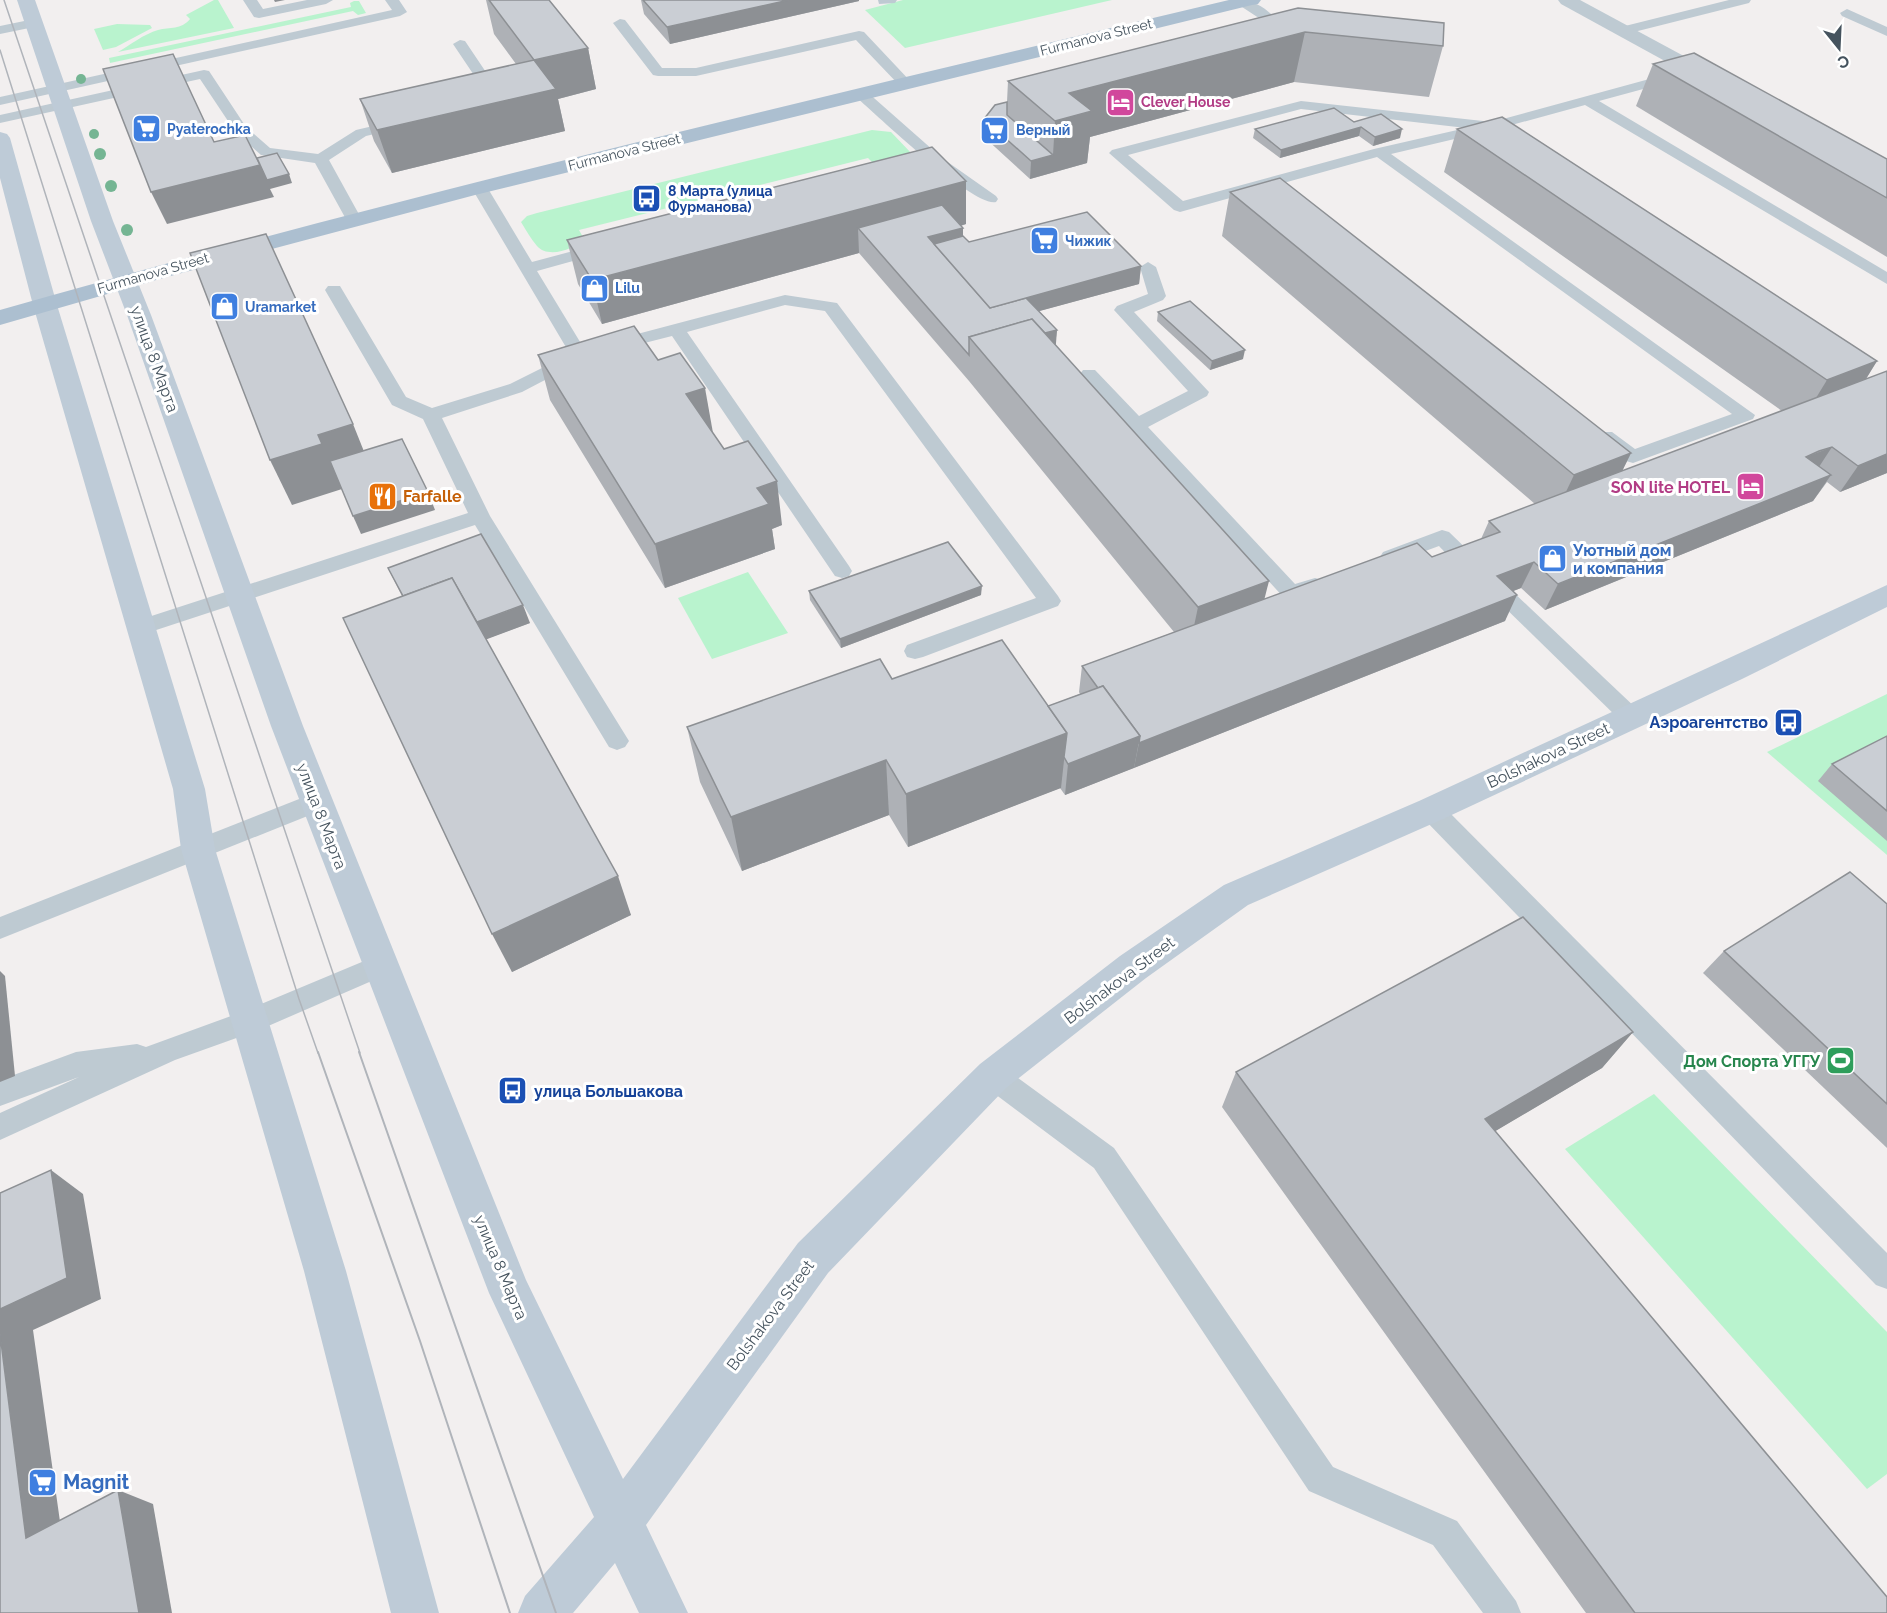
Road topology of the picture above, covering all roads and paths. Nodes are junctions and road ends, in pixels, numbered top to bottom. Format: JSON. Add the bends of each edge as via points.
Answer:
{"nodes":[{"id":1,"x":26,"y":0,"type":"edge"},
{"id":2,"x":250,"y":0,"type":"edge"},
{"id":3,"x":326,"y":0,"type":"edge"},
{"id":4,"x":392,"y":0,"type":"edge"},
{"id":5,"x":1568,"y":0,"type":"edge"},
{"id":6,"x":1744,"y":0,"type":"edge"},
{"id":7,"x":1248,"y":1,"type":"edge"},
{"id":8,"x":1847,"y":13,"type":"dead end"},
{"id":9,"x":34,"y":23,"type":"junction"},
{"id":10,"x":620,"y":24,"type":"dead end"},
{"id":11,"x":0,"y":30,"type":"edge"},
{"id":12,"x":1622,"y":31,"type":"junction"},
{"id":13,"x":1887,"y":32,"type":"edge"},
{"id":14,"x":1273,"y":41,"type":"edge"},
{"id":15,"x":460,"y":44,"type":"dead end"},
{"id":16,"x":1696,"y":70,"type":"junction"},
{"id":17,"x":905,"y":83,"type":"junction"},
{"id":18,"x":1726,"y":87,"type":"edge"},
{"id":19,"x":861,"y":94,"type":"junction"},
{"id":20,"x":60,"y":97,"type":"junction"},
{"id":21,"x":1589,"y":100,"type":"junction"},
{"id":22,"x":0,"y":101,"type":"edge"},
{"id":23,"x":486,"y":103,"type":"edge"},
{"id":24,"x":0,"y":119,"type":"edge"},
{"id":25,"x":418,"y":119,"type":"edge"},
{"id":26,"x":1492,"y":126,"type":"junction"},
{"id":27,"x":0,"y":138,"type":"edge"},
{"id":28,"x":1379,"y":152,"type":"junction"},
{"id":29,"x":321,"y":159,"type":"junction"},
{"id":30,"x":936,"y":161,"type":"junction"},
{"id":31,"x":914,"y":167,"type":"edge"},
{"id":32,"x":1274,"y":181,"type":"junction"},
{"id":33,"x":478,"y":187,"type":"junction"},
{"id":34,"x":1293,"y":195,"type":"edge"},
{"id":35,"x":990,"y":199,"type":"dead end"},
{"id":36,"x":353,"y":218,"type":"junction"},
{"id":37,"x":618,"y":244,"type":"edge"},
{"id":38,"x":1148,"y":267,"type":"dead end"},
{"id":39,"x":528,"y":268,"type":"junction"},
{"id":40,"x":1887,"y":279,"type":"edge"},
{"id":41,"x":126,"y":280,"type":"junction"},
{"id":42,"x":334,"y":290,"type":"dead end"},
{"id":43,"x":45,"y":305,"type":"junction"},
{"id":44,"x":0,"y":318,"type":"edge"},
{"id":45,"x":677,"y":330,"type":"junction"},
{"id":46,"x":579,"y":355,"type":"junction"},
{"id":47,"x":1089,"y":374,"type":"dead end"},
{"id":48,"x":431,"y":415,"type":"junction"},
{"id":49,"x":1137,"y":425,"type":"junction"},
{"id":50,"x":1595,"y":428,"type":"edge"},
{"id":51,"x":480,"y":516,"type":"junction"},
{"id":52,"x":1471,"y":564,"type":"edge"},
{"id":53,"x":1367,"y":566,"type":"edge"},
{"id":54,"x":842,"y":571,"type":"dead end"},
{"id":55,"x":1335,"y":578,"type":"edge"},
{"id":56,"x":240,"y":594,"type":"junction"},
{"id":57,"x":1504,"y":595,"type":"edge"},
{"id":58,"x":1887,"y":595,"type":"edge"},
{"id":59,"x":141,"y":627,"type":"junction"},
{"id":60,"x":915,"y":651,"type":"dead end"},
{"id":61,"x":1630,"y":716,"type":"junction"},
{"id":62,"x":617,"y":741,"type":"dead end"},
{"id":63,"x":317,"y":802,"type":"junction"},
{"id":64,"x":1431,"y":810,"type":"junction"},
{"id":65,"x":198,"y":849,"type":"junction"},
{"id":66,"x":0,"y":927,"type":"edge"},
{"id":67,"x":381,"y":965,"type":"junction"},
{"id":68,"x":249,"y":1021,"type":"junction"},
{"id":69,"x":166,"y":1051,"type":"junction"},
{"id":70,"x":993,"y":1076,"type":"junction"},
{"id":71,"x":0,"y":1093,"type":"edge"},
{"id":72,"x":0,"y":1127,"type":"edge"},
{"id":73,"x":1887,"y":1274,"type":"edge"},
{"id":74,"x":620,"y":1522,"type":"junction"},
{"id":75,"x":415,"y":1613,"type":"edge"},
{"id":76,"x":542,"y":1613,"type":"edge"},
{"id":77,"x":664,"y":1613,"type":"edge"},
{"id":78,"x":1504,"y":1613,"type":"edge"}],
"edges":[{"from":1,"to":9,"type":"main road","name":"улица 8 Марта"},
{"from":2,"to":3,"type":"lane","via":[[259,14]]},
{"from":4,"to":20,"type":"lane","via":[[400,12]]},
{"from":5,"to":12,"type":"street"},
{"from":6,"to":12,"type":"lane"},
{"from":7,"to":14,"type":"lane","via":[[1273,21],[1284,38]]},
{"from":7,"to":17,"type":"main road","name":"Furmanova Street"},
{"from":8,"to":13,"type":"lane"},
{"from":9,"to":11,"type":"lane"},
{"from":9,"to":20,"type":"main road","name":"улица 8 Марта"},
{"from":10,"to":17,"type":"lane","via":[[658,72],[696,72],[859,35]]},
{"from":12,"to":16,"type":"street"},
{"from":15,"to":23,"type":"lane","via":[[497,100]]},
{"from":16,"to":18,"type":"street"},
{"from":16,"to":21,"type":"lane"},
{"from":17,"to":19,"type":"main road","name":"Furmanova Street"},
{"from":19,"to":30,"type":"lane"},
{"from":19,"to":33,"type":"main road","name":"Furmanova Street"},
{"from":20,"to":22,"type":"lane"},
{"from":20,"to":24,"type":"lane"},
{"from":20,"to":29,"type":"lane","via":[[204,74],[241,130],[266,152]]},
{"from":20,"to":41,"type":"main road","name":"улица 8 Марта"},
{"from":21,"to":26,"type":"lane"},
{"from":21,"to":40,"type":"lane"},
{"from":25,"to":29,"type":"lane","via":[[361,133]]},
{"from":26,"to":28,"type":"lane"},
{"from":26,"to":32,"type":"lane","via":[[1301,105],[1117,153],[1180,207]]},
{"from":27,"to":43,"type":"main road"},
{"from":28,"to":32,"type":"lane"},
{"from":28,"to":50,"type":"lane","via":[[1746,415],[1633,457]]},
{"from":29,"to":36,"type":"lane"},
{"from":30,"to":31,"type":"lane"},
{"from":30,"to":35,"type":"lane"},
{"from":32,"to":34,"type":"lane"},
{"from":33,"to":36,"type":"main road","name":"Furmanova Street"},
{"from":33,"to":39,"type":"lane"},
{"from":36,"to":41,"type":"main road","name":"Furmanova Street"},
{"from":37,"to":39,"type":"lane"},
{"from":38,"to":49,"type":"lane","via":[[1158,296],[1123,310],[1200,392]]},
{"from":39,"to":46,"type":"lane"},
{"from":41,"to":43,"type":"main road","name":"Furmanova Street"},
{"from":41,"to":56,"type":"main road","name":"улица 8 Марта"},
{"from":42,"to":48,"type":"lane","via":[[399,401]]},
{"from":43,"to":44,"type":"main road","name":"Furmanova Street"},
{"from":43,"to":59,"type":"main road"},
{"from":45,"to":46,"type":"lane"},
{"from":45,"to":54,"type":"lane"},
{"from":45,"to":60,"type":"lane","via":[[785,300],[831,307],[1050,601]]},
{"from":46,"to":48,"type":"lane","via":[[516,388]]},
{"from":47,"to":49,"type":"lane"},
{"from":48,"to":51,"type":"lane"},
{"from":49,"to":55,"type":"lane","via":[[1292,594]]},
{"from":51,"to":56,"type":"lane"},
{"from":51,"to":62,"type":"lane"},
{"from":52,"to":53,"type":"lane","via":[[1442,537]]},
{"from":56,"to":59,"type":"lane"},
{"from":56,"to":63,"type":"main road","name":"улица 8 Марта"},
{"from":57,"to":61,"type":"lane"},
{"from":58,"to":61,"type":"main road","name":"Bolshakova Street"},
{"from":59,"to":65,"type":"main road","via":[[189,789]]},
{"from":61,"to":64,"type":"main road","name":"Bolshakova Street"},
{"from":63,"to":65,"type":"lane"},
{"from":63,"to":67,"type":"main road","name":"улица 8 Марта"},
{"from":64,"to":70,"type":"main road","name":"Bolshakova Street","via":[[1236,895],[1133,967]]},
{"from":64,"to":73,"type":"lane"},
{"from":65,"to":66,"type":"lane"},
{"from":65,"to":68,"type":"main road"},
{"from":67,"to":68,"type":"lane"},
{"from":67,"to":74,"type":"main road","name":"улица 8 Марта","via":[[510,1293]]},
{"from":68,"to":69,"type":"lane"},
{"from":68,"to":75,"type":"main road","via":[[325,1271]]},
{"from":69,"to":71,"type":"lane","via":[[76,1065]]},
{"from":69,"to":72,"type":"lane"},
{"from":70,"to":74,"type":"main road","name":"Bolshakova Street","via":[[813,1258]]},
{"from":70,"to":78,"type":"lane","via":[[1104,1158],[1321,1479],[1445,1533]]},
{"from":74,"to":76,"type":"main road","name":"Bolshakova Street"},
{"from":74,"to":77,"type":"main road","name":"улица 8 Марта"}]}
